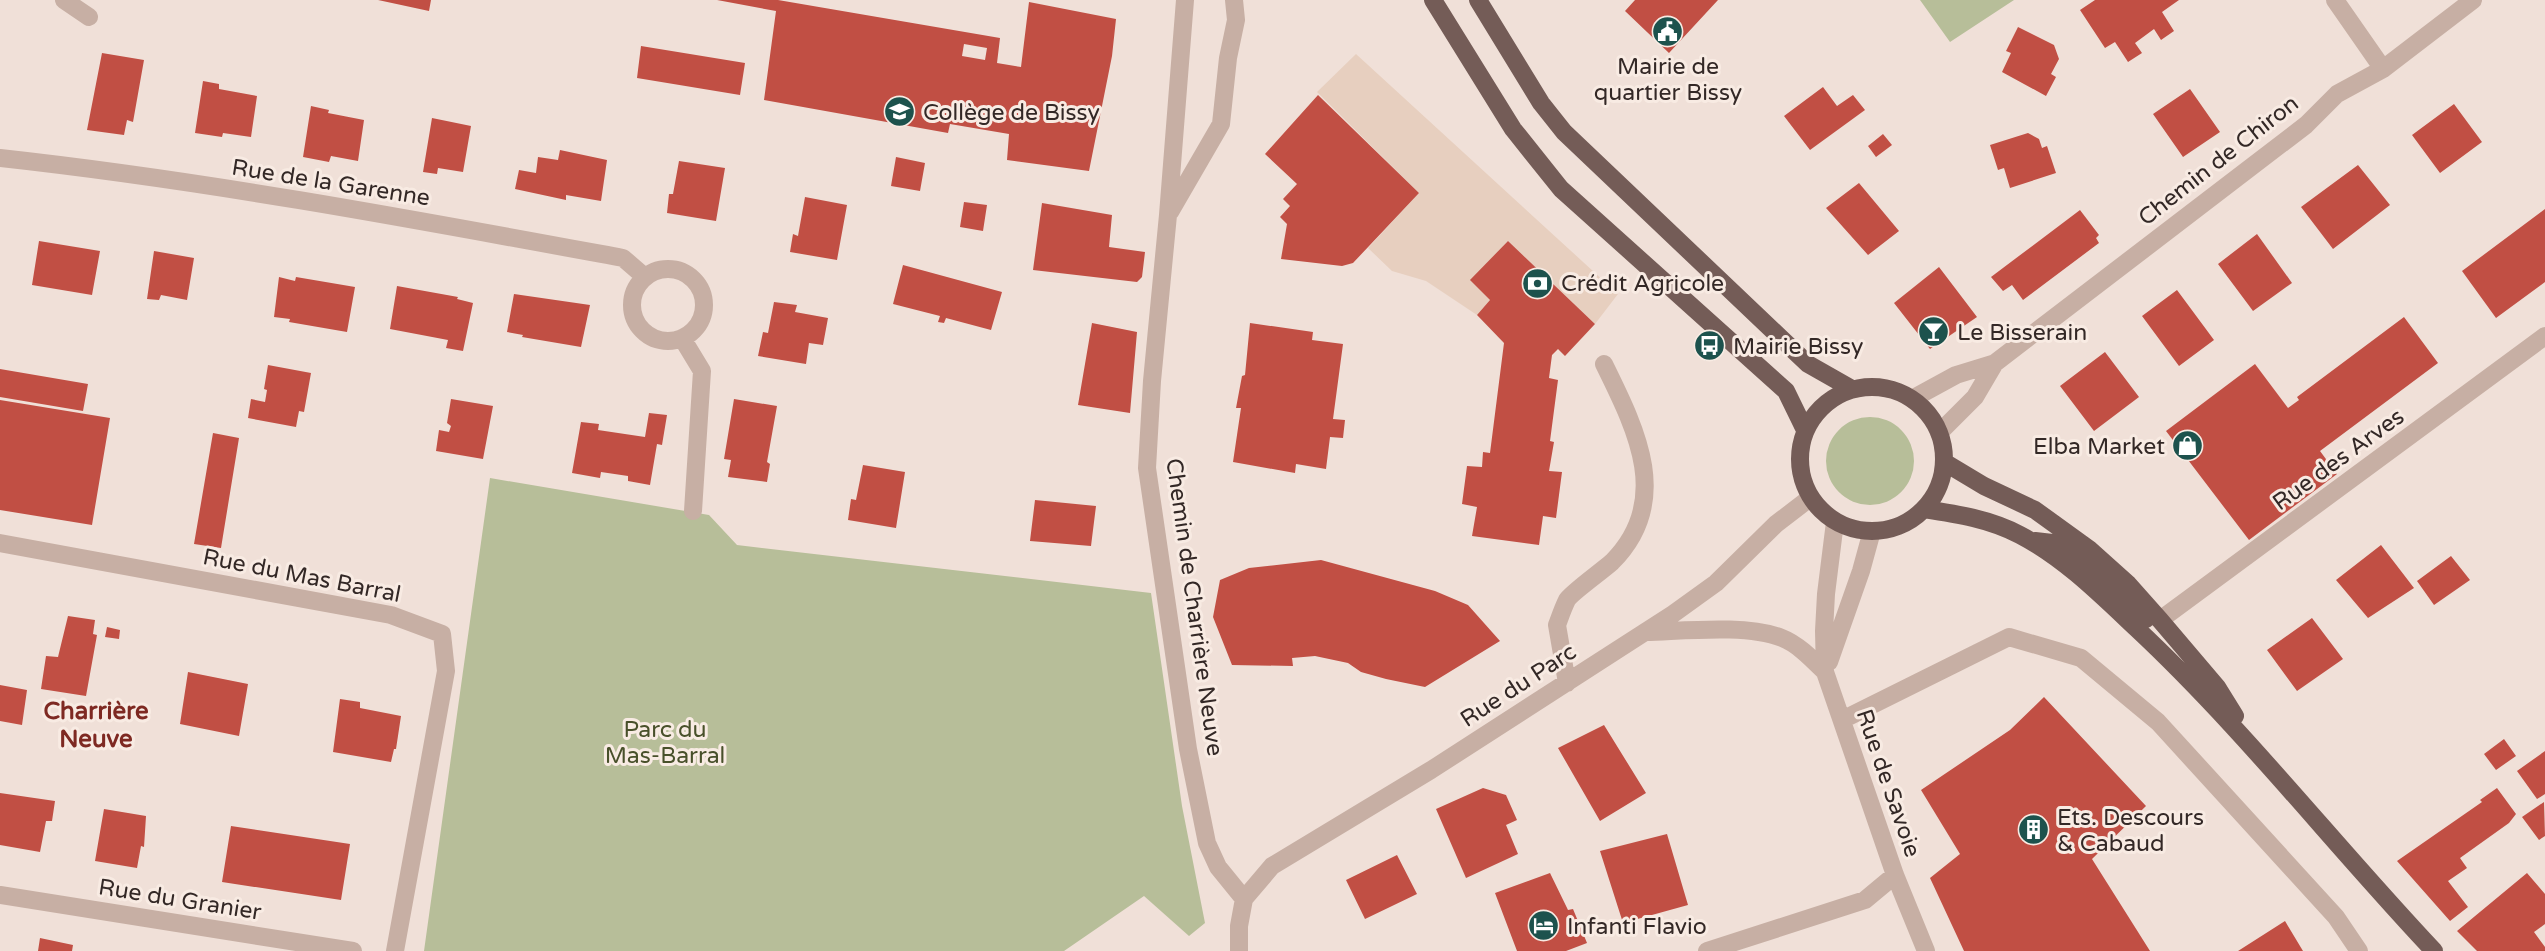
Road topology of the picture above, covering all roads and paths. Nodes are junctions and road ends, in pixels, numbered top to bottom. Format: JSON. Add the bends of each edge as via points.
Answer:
{"nodes":[{"id":1,"x":64,"y":0,"type":"edge"},
{"id":2,"x":1185,"y":0,"type":"edge"},
{"id":3,"x":1234,"y":0,"type":"edge"},
{"id":4,"x":1433,"y":0,"type":"edge"},
{"id":5,"x":1478,"y":0,"type":"edge"},
{"id":6,"x":2334,"y":0,"type":"edge"},
{"id":7,"x":2473,"y":0,"type":"edge"},
{"id":8,"x":89,"y":17,"type":"dead end"},
{"id":9,"x":2383,"y":69,"type":"junction"},
{"id":10,"x":0,"y":158,"type":"edge"},
{"id":11,"x":1168,"y":215,"type":"junction"},
{"id":12,"x":645,"y":278,"type":"junction"},
{"id":13,"x":2545,"y":336,"type":"edge"},
{"id":14,"x":682,"y":338,"type":"junction"},
{"id":15,"x":1995,"y":363,"type":"junction"},
{"id":16,"x":1604,"y":364,"type":"dead end"},
{"id":17,"x":1852,"y":389,"type":"junction"},
{"id":18,"x":1912,"y":399,"type":"junction"},
{"id":19,"x":1805,"y":430,"type":"junction"},
{"id":20,"x":1940,"y":433,"type":"junction"},
{"id":21,"x":1944,"y":463,"type":"junction"},
{"id":22,"x":1810,"y":498,"type":"junction"},
{"id":23,"x":1924,"y":509,"type":"junction"},
{"id":24,"x":693,"y":511,"type":"dead end"},
{"id":25,"x":1835,"y":522,"type":"junction"},
{"id":26,"x":1872,"y":531,"type":"junction"},
{"id":27,"x":2029,"y":541,"type":"junction"},
{"id":28,"x":0,"y":543,"type":"edge"},
{"id":29,"x":2160,"y":620,"type":"junction"},
{"id":30,"x":1646,"y":632,"type":"junction"},
{"id":31,"x":1825,"y":672,"type":"junction"},
{"id":32,"x":1567,"y":682,"type":"junction"},
{"id":33,"x":1842,"y":720,"type":"junction"},
{"id":34,"x":2253,"y":746,"type":"junction"},
{"id":35,"x":1895,"y":875,"type":"junction"},
{"id":36,"x":0,"y":895,"type":"edge"},
{"id":37,"x":1244,"y":899,"type":"junction"},
{"id":38,"x":353,"y":951,"type":"edge"},
{"id":39,"x":395,"y":951,"type":"edge"},
{"id":40,"x":1239,"y":951,"type":"edge"},
{"id":41,"x":1707,"y":951,"type":"edge"},
{"id":42,"x":1926,"y":951,"type":"edge"},
{"id":43,"x":2359,"y":951,"type":"edge"},
{"id":44,"x":2434,"y":951,"type":"edge"}],
"edges":[{"from":1,"to":8,"type":"street"},
{"from":2,"to":11,"type":"street","name":"Chemin de Charrière Neuve"},
{"from":3,"to":11,"type":"street","name":"Chemin de Charrière Neuve","via":[[1236,20],[1221,124]]},
{"from":4,"to":19,"type":"main road","via":[[1513,129],[1562,189],[1786,391]]},
{"from":5,"to":17,"type":"main road","via":[[1563,132],[1808,364]]},
{"from":6,"to":9,"type":"street"},
{"from":7,"to":9,"type":"street","name":"Chemin de Chiron"},
{"from":9,"to":15,"type":"street","name":"Chemin de Chiron","via":[[2337,94],[2306,125]]},
{"from":10,"to":12,"type":"street","name":"Rue de la Garenne","via":[[457,227],[623,258]]},
{"from":11,"to":37,"type":"street","name":"Chemin de Charrière Neuve","via":[[1147,468],[1188,749],[1207,842],[1218,867]]},
{"from":12,"to":14,"type":"street","via":[[633,296],[634,319],[649,337],[660,341]]},
{"from":12,"to":14,"type":"street","via":[[655,271],[680,272],[698,286],[704,310],[693,331]]},
{"from":13,"to":29,"type":"street","name":"Rue des Arves"},
{"from":14,"to":24,"type":"street","via":[[702,371]]},
{"from":15,"to":18,"type":"street","name":"Chemin de Chiron","via":[[1956,375]]},
{"from":15,"to":20,"type":"street","name":"Chemin de Chiron","via":[[1975,397]]},
{"from":16,"to":32,"type":"street","via":[[1637,439],[1647,478],[1642,514],[1626,548],[1568,598],[1558,621]]},
{"from":17,"to":18,"type":"main road","via":[[1890,389]]},
{"from":17,"to":19,"type":"main road","via":[[1832,398]]},
{"from":18,"to":20,"type":"main road"},
{"from":19,"to":22,"type":"main road","via":[[1799,451],[1800,473]]},
{"from":20,"to":21,"type":"main road"},
{"from":21,"to":23,"type":"main road","via":[[1941,480]]},
{"from":21,"to":29,"type":"main road","via":[[2058,526],[2128,584]]},
{"from":22,"to":25,"type":"main road"},
{"from":22,"to":30,"type":"street","name":"Rue du Parc","via":[[1776,524],[1716,583]]},
{"from":23,"to":26,"type":"main road","via":[[1896,527]]},
{"from":23,"to":27,"type":"main road","via":[[1971,516]]},
{"from":25,"to":26,"type":"main road"},
{"from":25,"to":31,"type":"street","name":"Rue de Savoie","via":[[1825,607]]},
{"from":26,"to":31,"type":"street"},
{"from":27,"to":29,"type":"main road","via":[[2061,544],[2148,621]]},
{"from":27,"to":34,"type":"main road","via":[[2098,592]]},
{"from":28,"to":39,"type":"street","name":"Rue du Mas Barral","via":[[391,615],[442,634],[446,671]]},
{"from":29,"to":34,"type":"main road","via":[[2217,687]]},
{"from":30,"to":31,"type":"street","name":"Rue de Savoie","via":[[1751,631],[1784,638]]},
{"from":30,"to":32,"type":"street","name":"Rue du Parc"},
{"from":31,"to":33,"type":"street","name":"Rue de Savoie"},
{"from":32,"to":37,"type":"street","name":"Rue du Parc","via":[[1272,866]]},
{"from":33,"to":35,"type":"street","name":"Rue de Savoie"},
{"from":33,"to":43,"type":"street","via":[[2009,637],[2081,658],[2158,722],[2336,917]]},
{"from":34,"to":44,"type":"main road"},
{"from":35,"to":41,"type":"street","name":"Rue de Savoie","via":[[1865,900]]},
{"from":35,"to":42,"type":"street"},
{"from":36,"to":38,"type":"street","name":"Rue du Granier"},
{"from":37,"to":40,"type":"street"}]}
